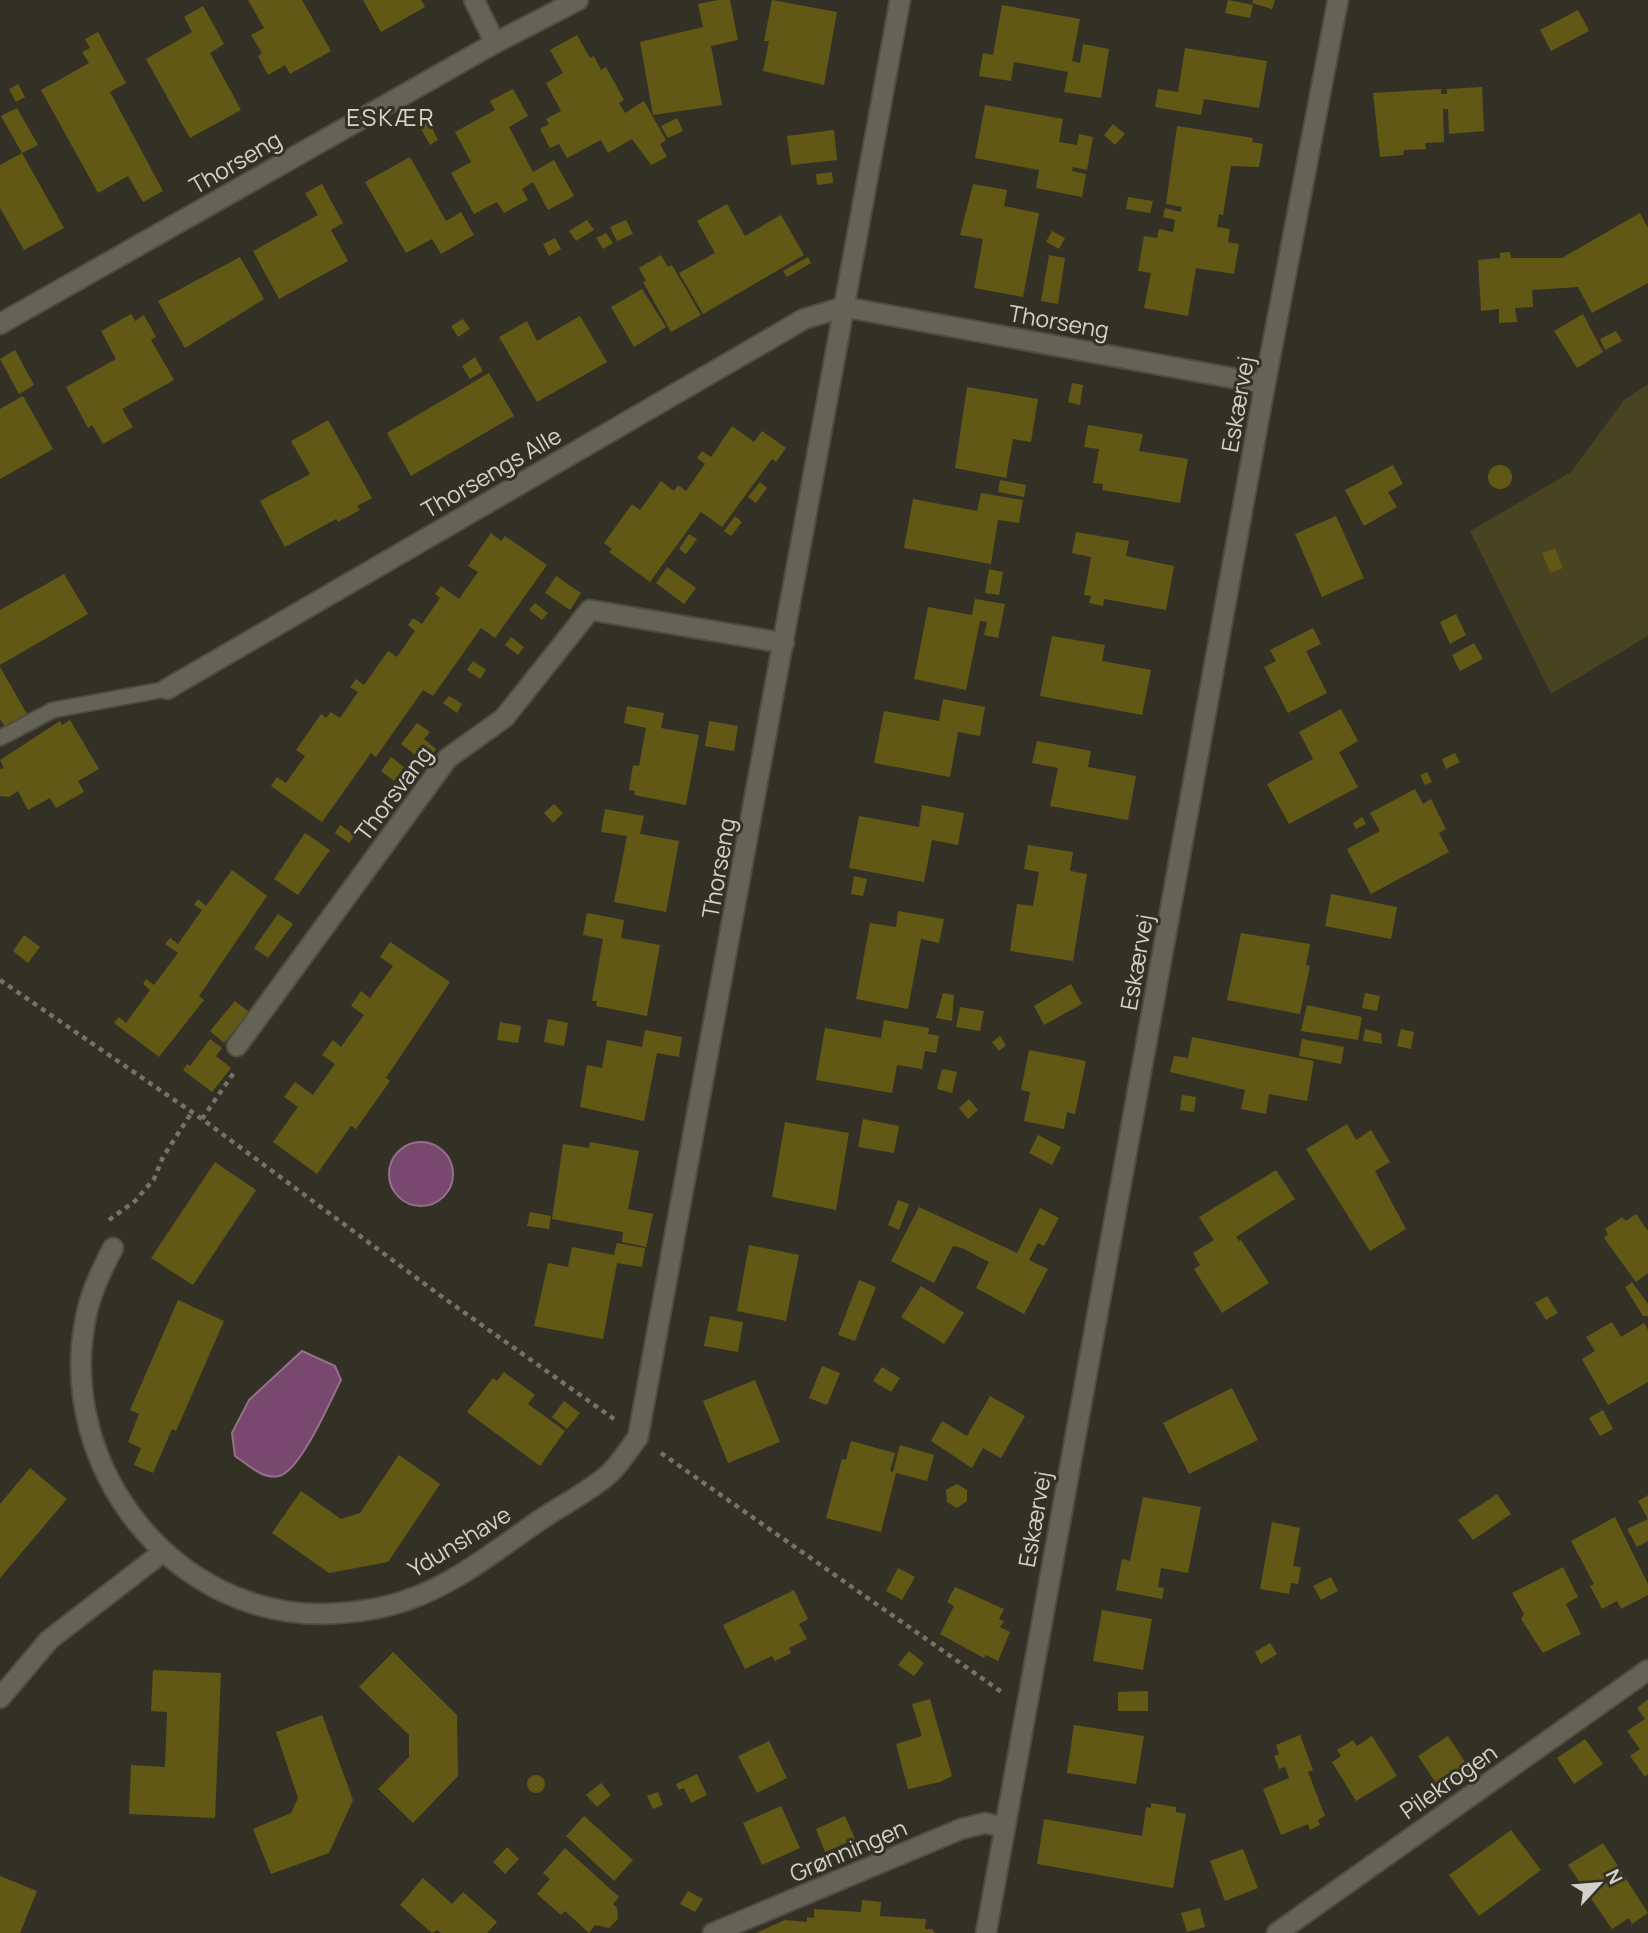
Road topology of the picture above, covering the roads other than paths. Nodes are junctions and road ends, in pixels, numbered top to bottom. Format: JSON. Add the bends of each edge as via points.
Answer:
{"nodes":[{"id":1,"x":474,"y":0,"type":"edge"},
{"id":2,"x":578,"y":0,"type":"edge"},
{"id":3,"x":900,"y":0,"type":"edge"},
{"id":4,"x":1338,"y":0,"type":"edge"},
{"id":5,"x":495,"y":43,"type":"junction"},
{"id":6,"x":844,"y":307,"type":"junction"},
{"id":7,"x":0,"y":324,"type":"edge"},
{"id":8,"x":1265,"y":384,"type":"junction"},
{"id":9,"x":784,"y":643,"type":"junction"},
{"id":10,"x":167,"y":689,"type":"joint"},
{"id":11,"x":0,"y":738,"type":"edge"},
{"id":12,"x":237,"y":1046,"type":"dead end"},
{"id":13,"x":113,"y":1248,"type":"road end"},
{"id":14,"x":638,"y":1437,"type":"joint"},
{"id":15,"x":163,"y":1552,"type":"junction"},
{"id":16,"x":1648,"y":1670,"type":"edge"},
{"id":17,"x":0,"y":1698,"type":"edge"},
{"id":18,"x":1004,"y":1826,"type":"junction"},
{"id":19,"x":713,"y":1933,"type":"edge"},
{"id":20,"x":986,"y":1933,"type":"edge"},
{"id":21,"x":1277,"y":1933,"type":"edge"}],
"edges":[{"from":1,"to":5,"type":"street"},
{"from":2,"to":5,"type":"street","name":"Thorseng"},
{"from":3,"to":6,"type":"street","name":"Thorseng"},
{"from":4,"to":8,"type":"street","name":"Eskærvej"},
{"from":5,"to":7,"type":"street","name":"Thorseng"},
{"from":6,"to":8,"type":"street","name":"Thorseng"},
{"from":6,"to":9,"type":"street","name":"Thorseng"},
{"from":6,"to":10,"type":"street","name":"Thorsengs Alle","via":[[804,319]]},
{"from":8,"to":18,"type":"street","name":"Eskærvej"},
{"from":9,"to":12,"type":"street","name":"Thorsvang","via":[[590,610],[504,718],[448,758]]},
{"from":9,"to":14,"type":"street","name":"Thorseng"},
{"from":10,"to":11,"type":"lane","via":[[53,710]]},
{"from":13,"to":15,"type":"street","name":"Ydunshave","via":[[85,1321],[83,1406],[111,1486],[134,1521]]},
{"from":14,"to":15,"type":"street","name":"Ydunshave","via":[[609,1474],[447,1582],[407,1600],[365,1611],[322,1614],[258,1604],[198,1578]]},
{"from":15,"to":17,"type":"street","via":[[49,1640]]},
{"from":16,"to":21,"type":"street","name":"Pilekrogen"},
{"from":18,"to":19,"type":"street","name":"Grønningen","via":[[961,1829]]},
{"from":18,"to":20,"type":"street","name":"Eskærvej"}]}
